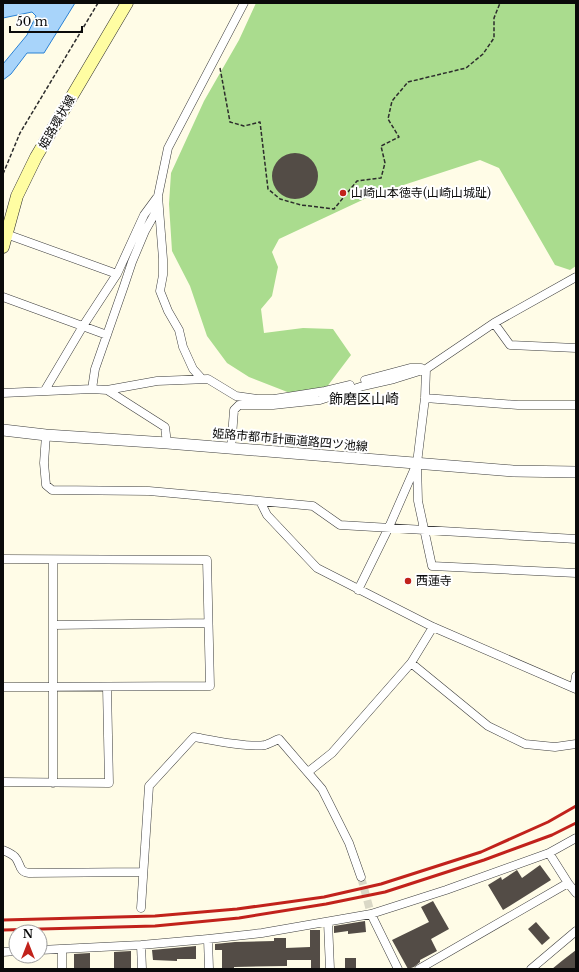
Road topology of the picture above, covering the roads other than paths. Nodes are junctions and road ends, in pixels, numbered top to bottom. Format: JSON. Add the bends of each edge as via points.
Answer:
{"nodes":[{"id":1,"x":127,"y":3,"type":"edge"},
{"id":2,"x":244,"y":3,"type":"edge"},
{"id":3,"x":158,"y":196,"type":"junction"},
{"id":4,"x":159,"y":208,"type":"junction"},
{"id":5,"x":6,"y":234,"type":"junction"},
{"id":6,"x":3,"y":247,"type":"edge"},
{"id":7,"x":128,"y":260,"type":"junction"},
{"id":8,"x":117,"y":274,"type":"junction"},
{"id":9,"x":575,"y":277,"type":"edge"},
{"id":10,"x":3,"y":298,"type":"edge"},
{"id":11,"x":494,"y":323,"type":"junction"},
{"id":12,"x":83,"y":326,"type":"junction"},
{"id":13,"x":107,"y":335,"type":"junction"},
{"id":14,"x":576,"y":348,"type":"edge"},
{"id":15,"x":426,"y":369,"type":"junction"},
{"id":16,"x":202,"y":379,"type":"junction"},
{"id":17,"x":92,"y":389,"type":"junction"},
{"id":18,"x":45,"y":390,"type":"junction"},
{"id":19,"x":107,"y":390,"type":"junction"},
{"id":20,"x":3,"y":392,"type":"edge"},
{"id":21,"x":425,"y":398,"type":"junction"},
{"id":22,"x":576,"y":405,"type":"edge"},
{"id":23,"x":3,"y":430,"type":"edge"},
{"id":24,"x":46,"y":435,"type":"junction"},
{"id":25,"x":167,"y":443,"type":"junction"},
{"id":26,"x":231,"y":449,"type":"junction"},
{"id":27,"x":417,"y":463,"type":"junction"},
{"id":28,"x":576,"y":472,"type":"edge"},
{"id":29,"x":260,"y":501,"type":"junction"},
{"id":30,"x":389,"y":527,"type":"junction"},
{"id":31,"x":424,"y":531,"type":"junction"},
{"id":32,"x":576,"y":539,"type":"edge"},
{"id":33,"x":3,"y":559,"type":"edge"},
{"id":34,"x":53,"y":560,"type":"junction"},
{"id":35,"x":576,"y":573,"type":"edge"},
{"id":36,"x":358,"y":590,"type":"junction"},
{"id":37,"x":208,"y":623,"type":"junction"},
{"id":38,"x":53,"y":625,"type":"junction"},
{"id":39,"x":433,"y":627,"type":"junction"},
{"id":40,"x":411,"y":663,"type":"junction"},
{"id":41,"x":576,"y":676,"type":"edge"},
{"id":42,"x":3,"y":687,"type":"edge"},
{"id":43,"x":53,"y":687,"type":"junction"},
{"id":44,"x":107,"y":687,"type":"junction"},
{"id":45,"x":575,"y":689,"type":"edge"},
{"id":46,"x":576,"y":744,"type":"edge"},
{"id":47,"x":308,"y":772,"type":"junction"},
{"id":48,"x":3,"y":782,"type":"edge"},
{"id":49,"x":53,"y":782,"type":"junction"},
{"id":50,"x":576,"y":838,"type":"edge"},
{"id":51,"x":3,"y":850,"type":"edge"},
{"id":52,"x":549,"y":853,"type":"junction"},
{"id":53,"x":143,"y":872,"type":"junction"},
{"id":54,"x":361,"y":877,"type":"tunnel mouth"},
{"id":55,"x":568,"y":883,"type":"junction"},
{"id":56,"x":576,"y":892,"type":"edge"},
{"id":57,"x":141,"y":908,"type":"dead end"},
{"id":58,"x":371,"y":914,"type":"junction"},
{"id":59,"x":328,"y":922,"type":"junction"},
{"id":60,"x":576,"y":931,"type":"edge"},
{"id":61,"x":208,"y":939,"type":"junction"},
{"id":62,"x":141,"y":945,"type":"junction"},
{"id":63,"x":62,"y":949,"type":"junction"},
{"id":64,"x":48,"y":950,"type":"edge"},
{"id":65,"x":62,"y":969,"type":"edge"},
{"id":66,"x":142,"y":969,"type":"edge"},
{"id":67,"x":209,"y":969,"type":"edge"},
{"id":68,"x":330,"y":969,"type":"edge"},
{"id":69,"x":398,"y":969,"type":"edge"},
{"id":70,"x":419,"y":969,"type":"edge"},
{"id":71,"x":531,"y":969,"type":"edge"}],
"edges":[{"from":1,"to":5,"type":"main road","name":"姫路環状線","via":[[36,157],[17,196]]},
{"from":2,"to":3,"type":"street","via":[[168,148]]},
{"from":3,"to":4,"type":"street"},
{"from":3,"to":7,"type":"street","via":[[144,216]]},
{"from":4,"to":7,"type":"street"},
{"from":4,"to":16,"type":"street","via":[[163,270],[160,291],[179,330],[193,369]]},
{"from":5,"to":6,"type":"main road","name":"姫路環状線"},
{"from":5,"to":8,"type":"street"},
{"from":7,"to":8,"type":"street"},
{"from":7,"to":13,"type":"street"},
{"from":8,"to":12,"type":"street"},
{"from":9,"to":11,"type":"street"},
{"from":10,"to":12,"type":"street"},
{"from":11,"to":14,"type":"street","via":[[510,345]]},
{"from":11,"to":15,"type":"street"},
{"from":12,"to":13,"type":"street"},
{"from":12,"to":18,"type":"street"},
{"from":13,"to":17,"type":"street","via":[[95,369]]},
{"from":15,"to":16,"type":"street","via":[[410,368],[325,391],[257,400],[236,396],[208,379]]},
{"from":15,"to":21,"type":"street"},
{"from":15,"to":26,"type":"street","via":[[320,400],[273,405],[239,405],[234,410]]},
{"from":16,"to":19,"type":"street","via":[[157,381]]},
{"from":17,"to":18,"type":"street"},
{"from":17,"to":19,"type":"street"},
{"from":18,"to":20,"type":"street"},
{"from":19,"to":25,"type":"street","via":[[166,427]]},
{"from":21,"to":22,"type":"street","via":[[518,405]]},
{"from":21,"to":27,"type":"street"},
{"from":23,"to":24,"type":"street","name":"姫路市都市計画道路四ツ池線"},
{"from":24,"to":25,"type":"street","name":"姫路市都市計画道路四ツ池線"},
{"from":24,"to":29,"type":"street","via":[[46,485],[52,490],[149,491]]},
{"from":25,"to":26,"type":"street","name":"姫路市都市計画道路四ツ池線"},
{"from":26,"to":27,"type":"street","name":"姫路市都市計画道路四ツ池線"},
{"from":27,"to":28,"type":"street","name":"姫路市都市計画道路四ツ池線","via":[[512,471]]},
{"from":27,"to":30,"type":"street"},
{"from":27,"to":31,"type":"street","via":[[418,501]]},
{"from":29,"to":30,"type":"street","via":[[313,506],[340,525]]},
{"from":29,"to":36,"type":"street","via":[[267,515],[317,568]]},
{"from":30,"to":31,"type":"street"},
{"from":30,"to":36,"type":"street"},
{"from":31,"to":32,"type":"street"},
{"from":31,"to":35,"type":"street","via":[[432,566]]},
{"from":33,"to":34,"type":"street"},
{"from":34,"to":37,"type":"street","via":[[207,560]]},
{"from":34,"to":38,"type":"street"},
{"from":36,"to":39,"type":"street"},
{"from":37,"to":38,"type":"street"},
{"from":37,"to":44,"type":"street","via":[[210,686]]},
{"from":38,"to":43,"type":"street"},
{"from":39,"to":40,"type":"street"},
{"from":39,"to":45,"type":"street"},
{"from":40,"to":46,"type":"street","via":[[488,726],[525,744],[555,747]]},
{"from":40,"to":47,"type":"street","via":[[332,753]]},
{"from":41,"to":45,"type":"street"},
{"from":42,"to":43,"type":"street"},
{"from":43,"to":44,"type":"street"},
{"from":43,"to":49,"type":"street"},
{"from":44,"to":49,"type":"street","via":[[109,783]]},
{"from":47,"to":53,"type":"street","via":[[279,739],[264,745],[249,745],[194,737],[148,786]]},
{"from":47,"to":54,"type":"street","via":[[322,789],[349,843]]},
{"from":48,"to":49,"type":"street"},
{"from":50,"to":52,"type":"street"},
{"from":51,"to":53,"type":"street","via":[[17,858],[24,873]]},
{"from":52,"to":55,"type":"street"},
{"from":52,"to":58,"type":"street"},
{"from":53,"to":57,"type":"street"},
{"from":55,"to":56,"type":"street"},
{"from":55,"to":70,"type":"street"},
{"from":58,"to":59,"type":"street"},
{"from":58,"to":69,"type":"street"},
{"from":59,"to":61,"type":"street"},
{"from":59,"to":68,"type":"street"},
{"from":60,"to":71,"type":"street"},
{"from":61,"to":62,"type":"street"},
{"from":61,"to":67,"type":"street"},
{"from":62,"to":63,"type":"street"},
{"from":62,"to":66,"type":"street"},
{"from":63,"to":64,"type":"street"},
{"from":63,"to":65,"type":"street"}]}
